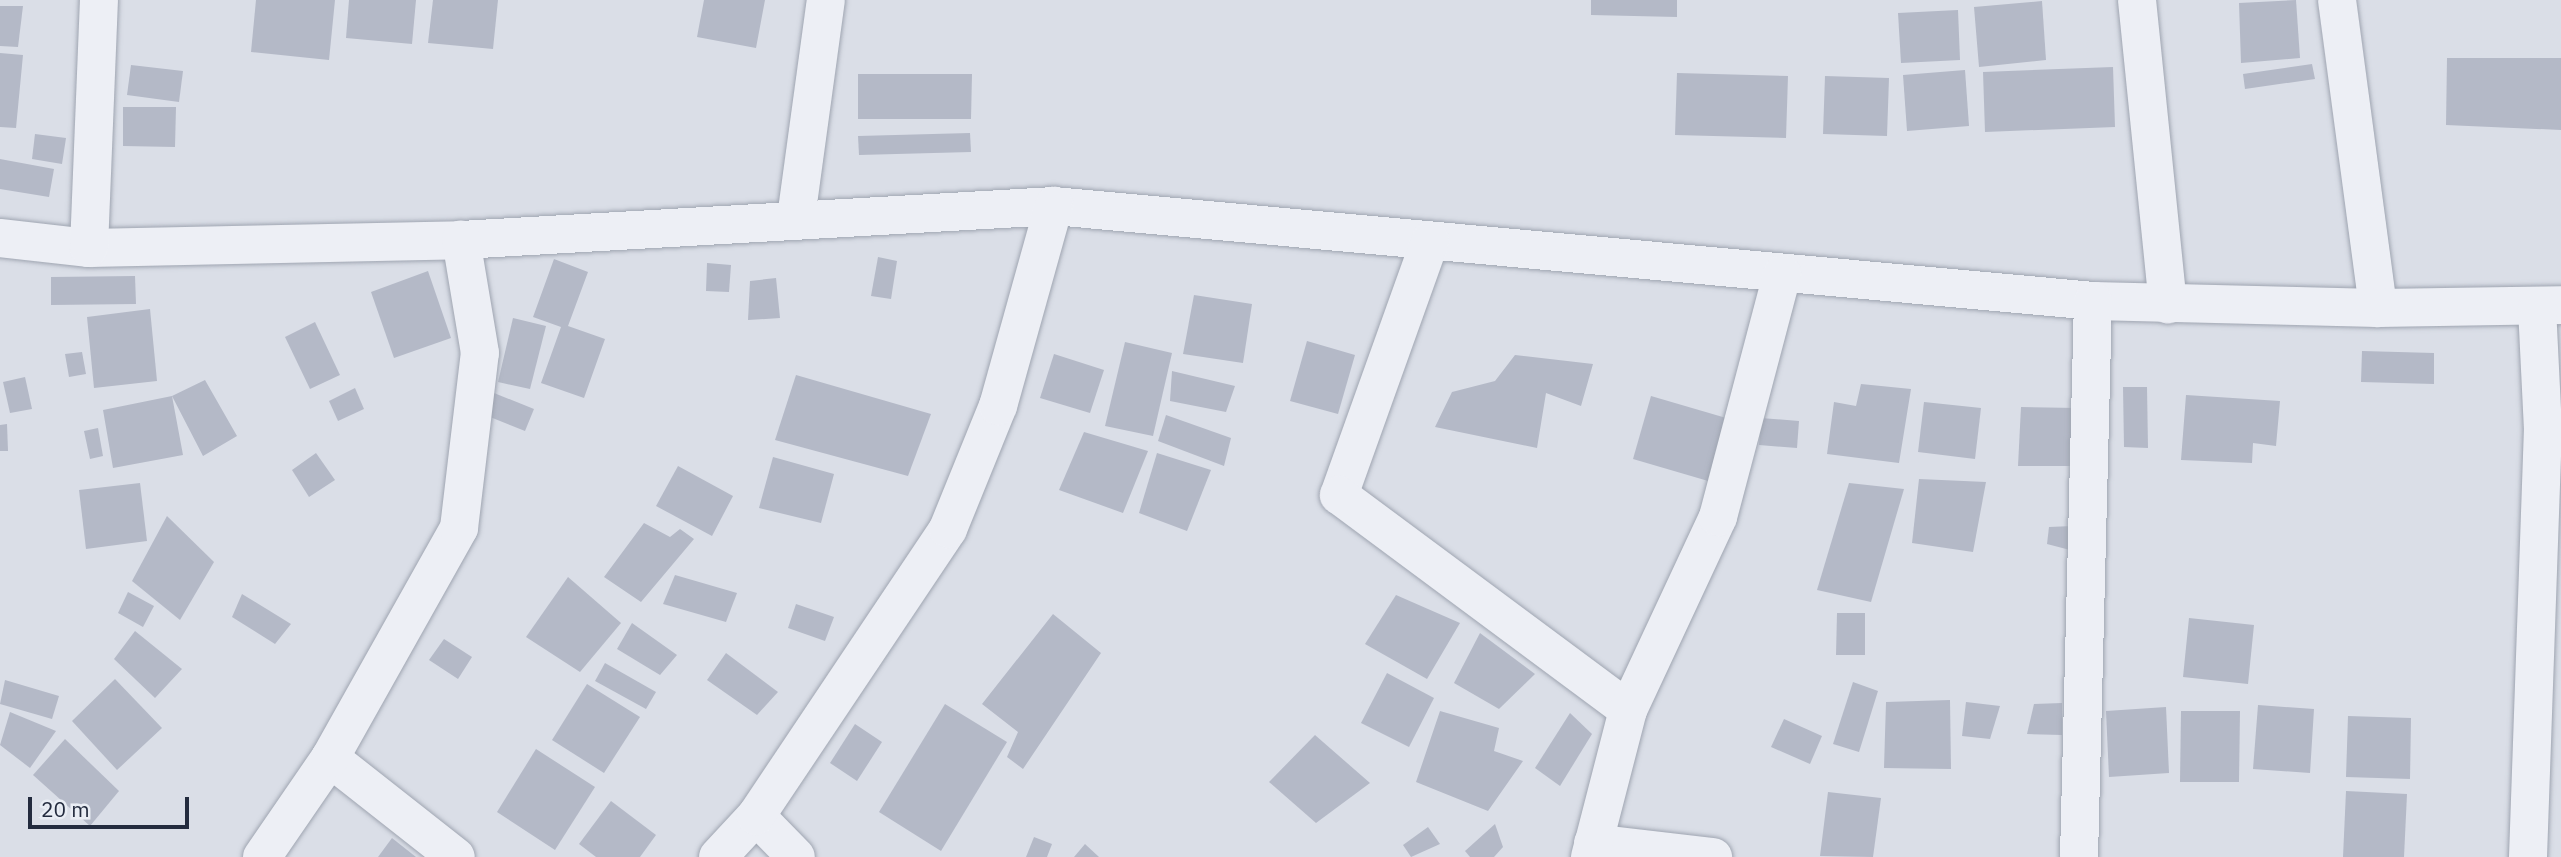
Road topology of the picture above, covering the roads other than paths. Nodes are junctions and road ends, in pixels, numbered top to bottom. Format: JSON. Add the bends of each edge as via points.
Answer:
{"nodes":[{"id":1,"x":99,"y":0,"type":"edge"},
{"id":2,"x":826,"y":0,"type":"edge"},
{"id":3,"x":2137,"y":0,"type":"edge"},
{"id":4,"x":2337,"y":0,"type":"edge"},
{"id":5,"x":1054,"y":206,"type":"junction"},
{"id":6,"x":796,"y":218,"type":"junction"},
{"id":7,"x":0,"y":238,"type":"edge"},
{"id":8,"x":461,"y":240,"type":"junction"},
{"id":9,"x":1430,"y":241,"type":"junction"},
{"id":10,"x":89,"y":248,"type":"junction"},
{"id":11,"x":1782,"y":274,"type":"junction"},
{"id":12,"x":2093,"y":300,"type":"junction"},
{"id":13,"x":2168,"y":304,"type":"junction"},
{"id":14,"x":2549,"y":306,"type":"edge"},
{"id":15,"x":2378,"y":308,"type":"junction"},
{"id":16,"x":1628,"y":710,"type":"junction"},
{"id":17,"x":330,"y":758,"type":"junction"},
{"id":18,"x":756,"y":816,"type":"junction"},
{"id":19,"x":1591,"y":850,"type":"edge"},
{"id":20,"x":262,"y":857,"type":"edge"},
{"id":21,"x":456,"y":857,"type":"edge"},
{"id":22,"x":719,"y":857,"type":"edge"},
{"id":23,"x":796,"y":857,"type":"edge"},
{"id":24,"x":1713,"y":857,"type":"edge"},
{"id":25,"x":2079,"y":857,"type":"edge"},
{"id":26,"x":2528,"y":857,"type":"edge"}],
"edges":[{"from":1,"to":10,"type":"street"},
{"from":2,"to":6,"type":"street"},
{"from":3,"to":13,"type":"street"},
{"from":4,"to":15,"type":"street"},
{"from":5,"to":6,"type":"street"},
{"from":5,"to":9,"type":"street"},
{"from":5,"to":18,"type":"street","via":[[998,406],[948,529]]},
{"from":6,"to":8,"type":"street"},
{"from":7,"to":10,"type":"street"},
{"from":8,"to":10,"type":"street"},
{"from":8,"to":17,"type":"street","via":[[480,353],[459,528]]},
{"from":9,"to":11,"type":"street"},
{"from":9,"to":16,"type":"street","via":[[1339,495]]},
{"from":11,"to":12,"type":"street"},
{"from":11,"to":16,"type":"street","via":[[1718,517]]},
{"from":12,"to":13,"type":"street"},
{"from":12,"to":25,"type":"street"},
{"from":13,"to":15,"type":"street"},
{"from":14,"to":15,"type":"street"},
{"from":14,"to":26,"type":"street"},
{"from":16,"to":19,"type":"street"},
{"from":17,"to":20,"type":"street"},
{"from":17,"to":21,"type":"street"},
{"from":18,"to":22,"type":"street"},
{"from":18,"to":23,"type":"street"},
{"from":19,"to":24,"type":"street"}]}
